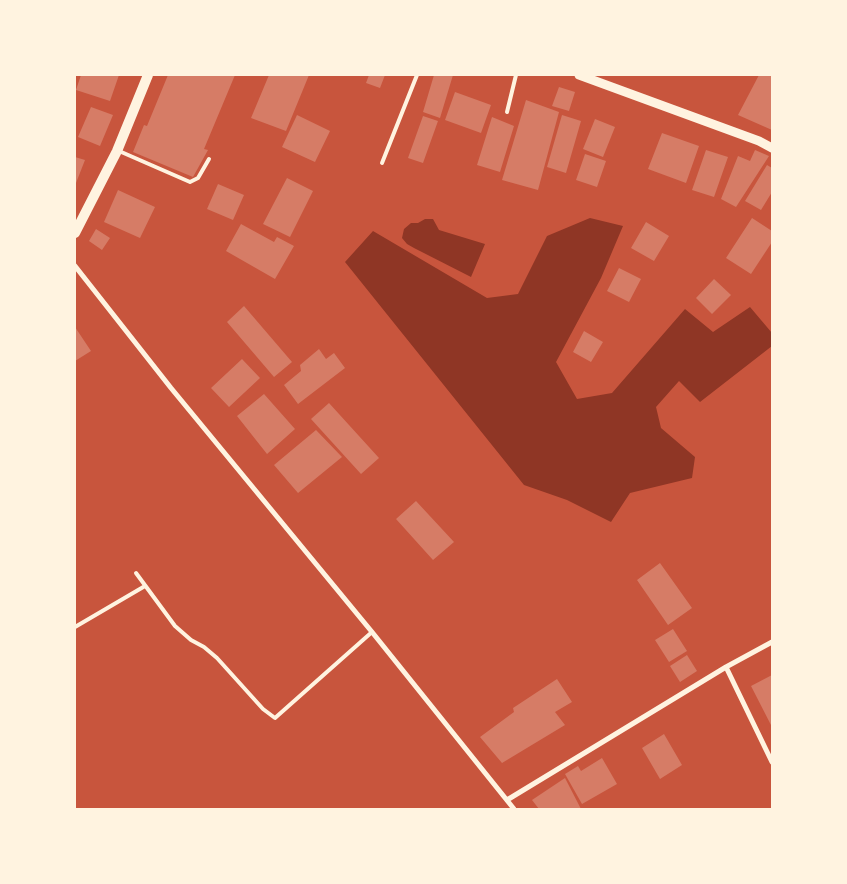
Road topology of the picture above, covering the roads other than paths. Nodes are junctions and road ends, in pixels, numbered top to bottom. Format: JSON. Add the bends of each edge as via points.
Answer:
{"nodes":[{"id":1,"x":148,"y":75,"type":"edge"},
{"id":2,"x":418,"y":75,"type":"edge"},
{"id":3,"x":516,"y":75,"type":"edge"},
{"id":4,"x":579,"y":75,"type":"edge"},
{"id":5,"x":507,"y":112,"type":"dead end"},
{"id":6,"x":772,"y":148,"type":"edge"},
{"id":7,"x":117,"y":150,"type":"junction"},
{"id":8,"x":209,"y":160,"type":"dead end"},
{"id":9,"x":382,"y":163,"type":"dead end"},
{"id":10,"x":75,"y":233,"type":"edge"},
{"id":11,"x":75,"y":266,"type":"edge"},
{"id":12,"x":136,"y":573,"type":"dead end"},
{"id":13,"x":145,"y":586,"type":"junction"},
{"id":14,"x":75,"y":627,"type":"edge"},
{"id":15,"x":372,"y":632,"type":"junction"},
{"id":16,"x":772,"y":642,"type":"edge"},
{"id":17,"x":726,"y":667,"type":"junction"},
{"id":18,"x":772,"y":762,"type":"edge"},
{"id":19,"x":507,"y":800,"type":"junction"},
{"id":20,"x":514,"y":809,"type":"edge"}],
"edges":[{"from":1,"to":7,"type":"main road"},
{"from":2,"to":9,"type":"lane"},
{"from":3,"to":5,"type":"lane"},
{"from":4,"to":6,"type":"street"},
{"from":7,"to":8,"type":"lane","via":[[190,182],[198,178]]},
{"from":7,"to":10,"type":"main road"},
{"from":11,"to":15,"type":"street"},
{"from":12,"to":13,"type":"lane"},
{"from":13,"to":14,"type":"lane"},
{"from":13,"to":15,"type":"lane","via":[[175,626],[217,658],[262,709],[275,718]]},
{"from":15,"to":19,"type":"street"},
{"from":16,"to":17,"type":"street"},
{"from":17,"to":18,"type":"street"},
{"from":17,"to":19,"type":"street"},
{"from":19,"to":20,"type":"street"}]}
